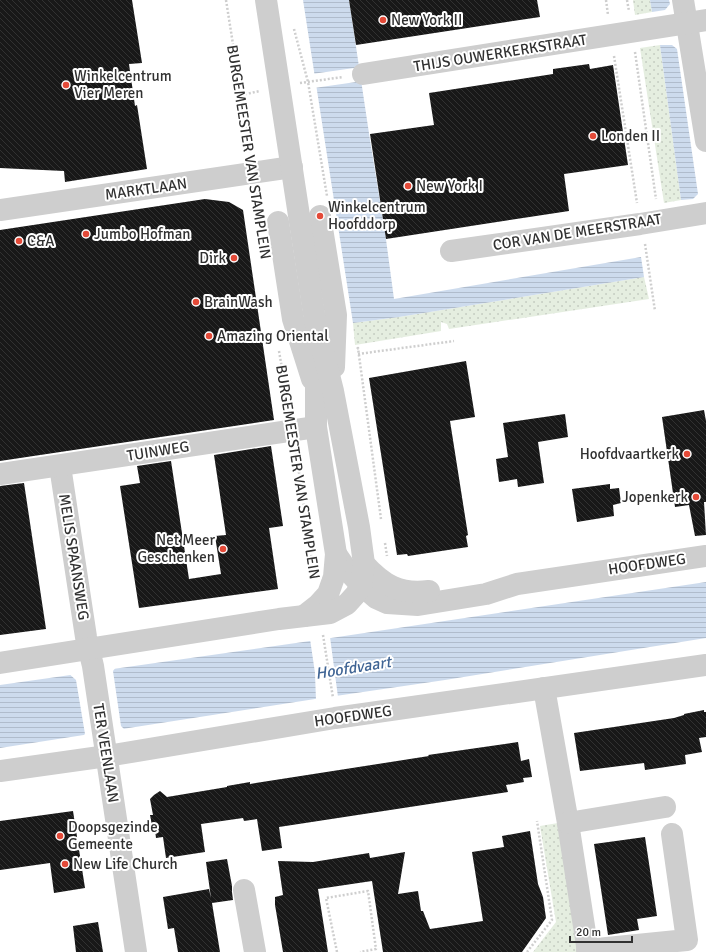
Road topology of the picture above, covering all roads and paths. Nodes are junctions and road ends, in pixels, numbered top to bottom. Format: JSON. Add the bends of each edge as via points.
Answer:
{"nodes":[{"id":1,"x":226,"y":0,"type":"edge"},
{"id":2,"x":266,"y":0,"type":"edge"},
{"id":3,"x":606,"y":0,"type":"edge"},
{"id":4,"x":627,"y":0,"type":"edge"},
{"id":5,"x":684,"y":0,"type":"edge"},
{"id":6,"x":697,"y":21,"type":"edge"},
{"id":7,"x":294,"y":30,"type":"dead end"},
{"id":8,"x":632,"y":32,"type":"junction"},
{"id":9,"x":611,"y":36,"type":"junction"},
{"id":10,"x":363,"y":74,"type":"joint"},
{"id":11,"x":313,"y":81,"type":"dead end"},
{"id":12,"x":308,"y":82,"type":"dead end"},
{"id":13,"x":706,"y":141,"type":"edge"},
{"id":14,"x":292,"y":167,"type":"junction"},
{"id":15,"x":254,"y":173,"type":"junction"},
{"id":16,"x":0,"y":210,"type":"edge"},
{"id":17,"x":320,"y":216,"type":"dead end"},
{"id":18,"x":705,"y":219,"type":"edge"},
{"id":19,"x":269,"y":220,"type":"joint"},
{"id":20,"x":647,"y":223,"type":"junction"},
{"id":21,"x":451,"y":251,"type":"dead end"},
{"id":22,"x":655,"y":311,"type":"dead end"},
{"id":23,"x":454,"y":341,"type":"dead end"},
{"id":24,"x":278,"y":347,"type":"dead end"},
{"id":25,"x":358,"y":354,"type":"dead end"},
{"id":26,"x":325,"y":392,"type":"junction"},
{"id":27,"x":316,"y":428,"type":"junction"},
{"id":28,"x":292,"y":431,"type":"junction"},
{"id":29,"x":60,"y":466,"type":"junction"},
{"id":30,"x":0,"y":474,"type":"edge"},
{"id":31,"x":336,"y":554,"type":"junction"},
{"id":32,"x":706,"y":556,"type":"edge"},
{"id":33,"x":313,"y":564,"type":"dead end"},
{"id":34,"x":364,"y":564,"type":"junction"},
{"id":35,"x":518,"y":584,"type":"junction"},
{"id":36,"x":361,"y":585,"type":"junction"},
{"id":37,"x":315,"y":621,"type":"junction"},
{"id":38,"x":92,"y":657,"type":"junction"},
{"id":39,"x":0,"y":663,"type":"edge"},
{"id":40,"x":706,"y":665,"type":"edge"},
{"id":41,"x":544,"y":688,"type":"junction"},
{"id":42,"x":333,"y":699,"type":"dead end"},
{"id":43,"x":106,"y":747,"type":"junction"},
{"id":44,"x":0,"y":771,"type":"edge"},
{"id":45,"x":665,"y":807,"type":"dead end"},
{"id":46,"x":537,"y":821,"type":"dead end"},
{"id":47,"x":568,"y":823,"type":"junction"},
{"id":48,"x":672,"y":834,"type":"dead end"},
{"id":49,"x":244,"y":890,"type":"dead end"},
{"id":50,"x":587,"y":951,"type":"edge"},
{"id":51,"x":136,"y":952,"type":"edge"},
{"id":52,"x":255,"y":952,"type":"edge"},
{"id":53,"x":337,"y":952,"type":"edge"},
{"id":54,"x":360,"y":952,"type":"edge"},
{"id":55,"x":527,"y":952,"type":"edge"}],
"edges":[{"from":1,"to":15,"type":"path","name":"BURGEMEESTER VAN STAMPLEIN"},
{"from":2,"to":14,"type":"street","name":"BURGEMEESTER VAN STAMPLEIN"},
{"from":3,"to":9,"type":"path"},
{"from":4,"to":8,"type":"path"},
{"from":5,"to":6,"type":"street"},
{"from":6,"to":8,"type":"street","name":"THIJS OUWERKERKSTRAAT"},
{"from":6,"to":13,"type":"street"},
{"from":7,"to":12,"type":"path"},
{"from":8,"to":9,"type":"street","name":"THIJS OUWERKERKSTRAAT"},
{"from":8,"to":20,"type":"path"},
{"from":9,"to":10,"type":"street","name":"THIJS OUWERKERKSTRAAT"},
{"from":9,"to":20,"type":"path"},
{"from":10,"to":11,"type":"path"},
{"from":14,"to":15,"type":"street","name":"MARKTLAAN"},
{"from":14,"to":26,"type":"street","name":"BURGEMEESTER VAN STAMPLEIN"},
{"from":15,"to":16,"type":"street","name":"MARKTLAAN"},
{"from":15,"to":19,"type":"path","name":"BURGEMEESTER VAN STAMPLEIN"},
{"from":17,"to":26,"type":"street","via":[[336,315]]},
{"from":18,"to":20,"type":"street","name":"COR VAN DE MEERSTRAAT"},
{"from":19,"to":26,"type":"street","via":[[293,319]]},
{"from":20,"to":21,"type":"street","name":"COR VAN DE MEERSTRAAT"},
{"from":20,"to":22,"type":"path"},
{"from":23,"to":25,"type":"path"},
{"from":24,"to":28,"type":"path","name":"BURGEMEESTER VAN STAMPLEIN"},
{"from":26,"to":27,"type":"street","name":"BURGEMEESTER VAN STAMPLEIN"},
{"from":26,"to":34,"type":"street","name":"BURGEMEESTER VAN STAMPLEIN"},
{"from":27,"to":28,"type":"street","name":"TUINWEG"},
{"from":27,"to":31,"type":"street","name":"BURGEMEESTER VAN STAMPLEIN"},
{"from":28,"to":29,"type":"street","name":"TUINWEG"},
{"from":28,"to":33,"type":"path","name":"BURGEMEESTER VAN STAMPLEIN"},
{"from":29,"to":30,"type":"street","name":"TUINWEG"},
{"from":29,"to":38,"type":"street","name":"MELIS SPAANSWEG","via":[[85,629]]},
{"from":31,"to":36,"type":"street","name":"HOOFDWEG"},
{"from":31,"to":37,"type":"street","via":[[334,577],[328,594],[318,605]]},
{"from":32,"to":35,"type":"street","name":"HOOFDWEG"},
{"from":34,"to":35,"type":"street","name":"HOOFDWEG","via":[[390,586],[412,592],[486,583]]},
{"from":34,"to":36,"type":"street","name":"BURGEMEESTER VAN STAMPLEIN"},
{"from":35,"to":36,"type":"street","name":"HOOFDWEG","via":[[486,594],[418,605],[387,603],[376,598]]},
{"from":36,"to":37,"type":"street","via":[[347,604]]},
{"from":37,"to":38,"type":"street"},
{"from":37,"to":42,"type":"path"},
{"from":38,"to":39,"type":"street"},
{"from":38,"to":43,"type":"street","name":"TER VEENLAAN"},
{"from":40,"to":41,"type":"street","name":"HOOFDWEG"},
{"from":41,"to":43,"type":"street","name":"HOOFDWEG"},
{"from":41,"to":47,"type":"street"},
{"from":43,"to":44,"type":"street","name":"HOOFDWEG"},
{"from":43,"to":51,"type":"street","name":"TER VEENLAAN"},
{"from":45,"to":47,"type":"street"},
{"from":46,"to":55,"type":"path","via":[[552,920]]},
{"from":47,"to":50,"type":"street"},
{"from":48,"to":50,"type":"street","via":[[687,940]]},
{"from":49,"to":52,"type":"street"},
{"from":53,"to":54,"type":"path","via":[[326,898],[368,891],[376,949]]}]}
